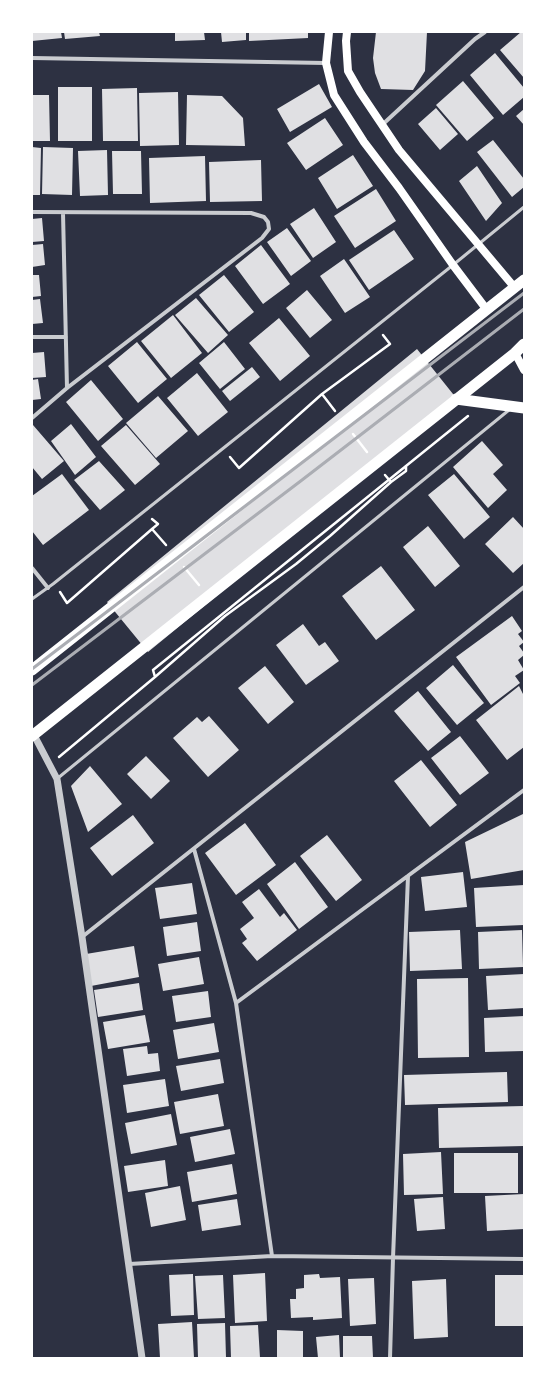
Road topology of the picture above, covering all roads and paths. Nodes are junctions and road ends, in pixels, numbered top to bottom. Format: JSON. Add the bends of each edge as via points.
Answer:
{"nodes":[{"id":1,"x":329,"y":32,"type":"edge"},
{"id":2,"x":347,"y":32,"type":"edge"},
{"id":3,"x":477,"y":32,"type":"edge"},
{"id":4,"x":485,"y":32,"type":"edge"},
{"id":5,"x":475,"y":39,"type":"junction"},
{"id":6,"x":32,"y":58,"type":"edge"},
{"id":7,"x":326,"y":63,"type":"junction"},
{"id":8,"x":382,"y":125,"type":"junction"},
{"id":9,"x":524,"y":207,"type":"edge"},
{"id":10,"x":32,"y":212,"type":"edge"},
{"id":11,"x":63,"y":213,"type":"junction"},
{"id":12,"x":478,"y":245,"type":"junction"},
{"id":13,"x":453,"y":265,"type":"junction"},
{"id":14,"x":524,"y":280,"type":"edge"},
{"id":15,"x":515,"y":288,"type":"junction"},
{"id":16,"x":487,"y":310,"type":"junction"},
{"id":17,"x":32,"y":337,"type":"edge"},
{"id":18,"x":66,"y":337,"type":"junction"},
{"id":19,"x":390,"y":344,"type":"dead end"},
{"id":20,"x":524,"y":344,"type":"edge"},
{"id":21,"x":514,"y":353,"type":"junction"},
{"id":22,"x":524,"y":370,"type":"edge"},
{"id":23,"x":67,"y":388,"type":"junction"},
{"id":24,"x":322,"y":394,"type":"junction"},
{"id":25,"x":456,"y":399,"type":"junction"},
{"id":26,"x":484,"y":402,"type":"junction"},
{"id":27,"x":519,"y":407,"type":"edge"},
{"id":28,"x":337,"y":413,"type":"dead end"},
{"id":29,"x":32,"y":418,"type":"edge"},
{"id":30,"x":351,"y":432,"type":"dead end"},
{"id":31,"x":371,"y":457,"type":"dead end"},
{"id":32,"x":406,"y":467,"type":"junction"},
{"id":33,"x":239,"y":468,"type":"dead end"},
{"id":34,"x":381,"y":470,"type":"dead end"},
{"id":35,"x":391,"y":482,"type":"junction"},
{"id":36,"x":158,"y":524,"type":"dead end"},
{"id":37,"x":152,"y":529,"type":"junction"},
{"id":38,"x":309,"y":544,"type":"junction"},
{"id":39,"x":167,"y":546,"type":"dead end"},
{"id":40,"x":314,"y":550,"type":"junction"},
{"id":41,"x":181,"y":564,"type":"dead end"},
{"id":42,"x":32,"y":568,"type":"edge"},
{"id":43,"x":201,"y":587,"type":"dead end"},
{"id":44,"x":524,"y":587,"type":"edge"},
{"id":45,"x":48,"y":588,"type":"junction"},
{"id":46,"x":32,"y":599,"type":"edge"},
{"id":47,"x":67,"y":603,"type":"dead end"},
{"id":48,"x":220,"y":610,"type":"dead end"},
{"id":49,"x":225,"y":616,"type":"junction"},
{"id":50,"x":32,"y":670,"type":"edge"},
{"id":51,"x":155,"y":677,"type":"junction"},
{"id":52,"x":33,"y":735,"type":"edge"},
{"id":53,"x":49,"y":765,"type":"junction"},
{"id":54,"x":56,"y":779,"type":"junction"},
{"id":55,"x":524,"y":790,"type":"edge"},
{"id":56,"x":194,"y":849,"type":"junction"},
{"id":57,"x":408,"y":876,"type":"junction"},
{"id":58,"x":82,"y":937,"type":"junction"},
{"id":59,"x":236,"y":1003,"type":"junction"},
{"id":60,"x":272,"y":1256,"type":"junction"},
{"id":61,"x":393,"y":1258,"type":"junction"},
{"id":62,"x":524,"y":1260,"type":"edge"},
{"id":63,"x":129,"y":1264,"type":"junction"},
{"id":64,"x":142,"y":1358,"type":"edge"},
{"id":65,"x":390,"y":1358,"type":"edge"}],
"edges":[{"from":1,"to":7,"type":"main road"},
{"from":2,"to":8,"type":"main road","via":[[348,71]]},
{"from":3,"to":5,"type":"street"},
{"from":4,"to":5,"type":"street"},
{"from":5,"to":8,"type":"street"},
{"from":6,"to":7,"type":"street"},
{"from":7,"to":13,"type":"main road","via":[[334,95]]},
{"from":8,"to":12,"type":"main road","via":[[399,150]]},
{"from":9,"to":12,"type":"lane"},
{"from":10,"to":11,"type":"street"},
{"from":11,"to":18,"type":"street"},
{"from":11,"to":23,"type":"street","via":[[251,214],[264,217],[269,229],[262,238]]},
{"from":12,"to":13,"type":"lane"},
{"from":12,"to":15,"type":"main road"},
{"from":13,"to":16,"type":"main road"},
{"from":13,"to":45,"type":"lane"},
{"from":14,"to":15,"type":"highway"},
{"from":15,"to":16,"type":"highway"},
{"from":16,"to":50,"type":"highway"},
{"from":17,"to":18,"type":"street"},
{"from":18,"to":23,"type":"street"},
{"from":19,"to":24,"type":"path"},
{"from":20,"to":21,"type":"highway"},
{"from":21,"to":22,"type":"main road"},
{"from":21,"to":25,"type":"highway"},
{"from":23,"to":29,"type":"street"},
{"from":24,"to":28,"type":"path"},
{"from":24,"to":33,"type":"path"},
{"from":25,"to":26,"type":"highway"},
{"from":25,"to":52,"type":"highway"},
{"from":26,"to":27,"type":"highway"},
{"from":26,"to":32,"type":"path"},
{"from":27,"to":54,"type":"lane"},
{"from":30,"to":31,"type":"path"},
{"from":32,"to":35,"type":"path","via":[[406,471]]},
{"from":32,"to":38,"type":"path"},
{"from":34,"to":35,"type":"path"},
{"from":35,"to":40,"type":"path"},
{"from":36,"to":37,"type":"path"},
{"from":37,"to":39,"type":"path"},
{"from":37,"to":47,"type":"path"},
{"from":38,"to":40,"type":"path"},
{"from":38,"to":51,"type":"path","via":[[153,670]]},
{"from":40,"to":49,"type":"path"},
{"from":41,"to":43,"type":"path"},
{"from":42,"to":45,"type":"street"},
{"from":44,"to":56,"type":"street"},
{"from":45,"to":46,"type":"lane"},
{"from":48,"to":49,"type":"path"},
{"from":49,"to":51,"type":"path"},
{"from":51,"to":53,"type":"path"},
{"from":52,"to":53,"type":"street"},
{"from":53,"to":54,"type":"street"},
{"from":54,"to":58,"type":"street"},
{"from":55,"to":57,"type":"street"},
{"from":56,"to":58,"type":"street"},
{"from":56,"to":59,"type":"street"},
{"from":57,"to":59,"type":"street"},
{"from":57,"to":61,"type":"street"},
{"from":58,"to":63,"type":"street"},
{"from":59,"to":60,"type":"street"},
{"from":60,"to":61,"type":"street"},
{"from":60,"to":63,"type":"street"},
{"from":61,"to":62,"type":"street"},
{"from":61,"to":65,"type":"street"},
{"from":63,"to":64,"type":"street"}]}
